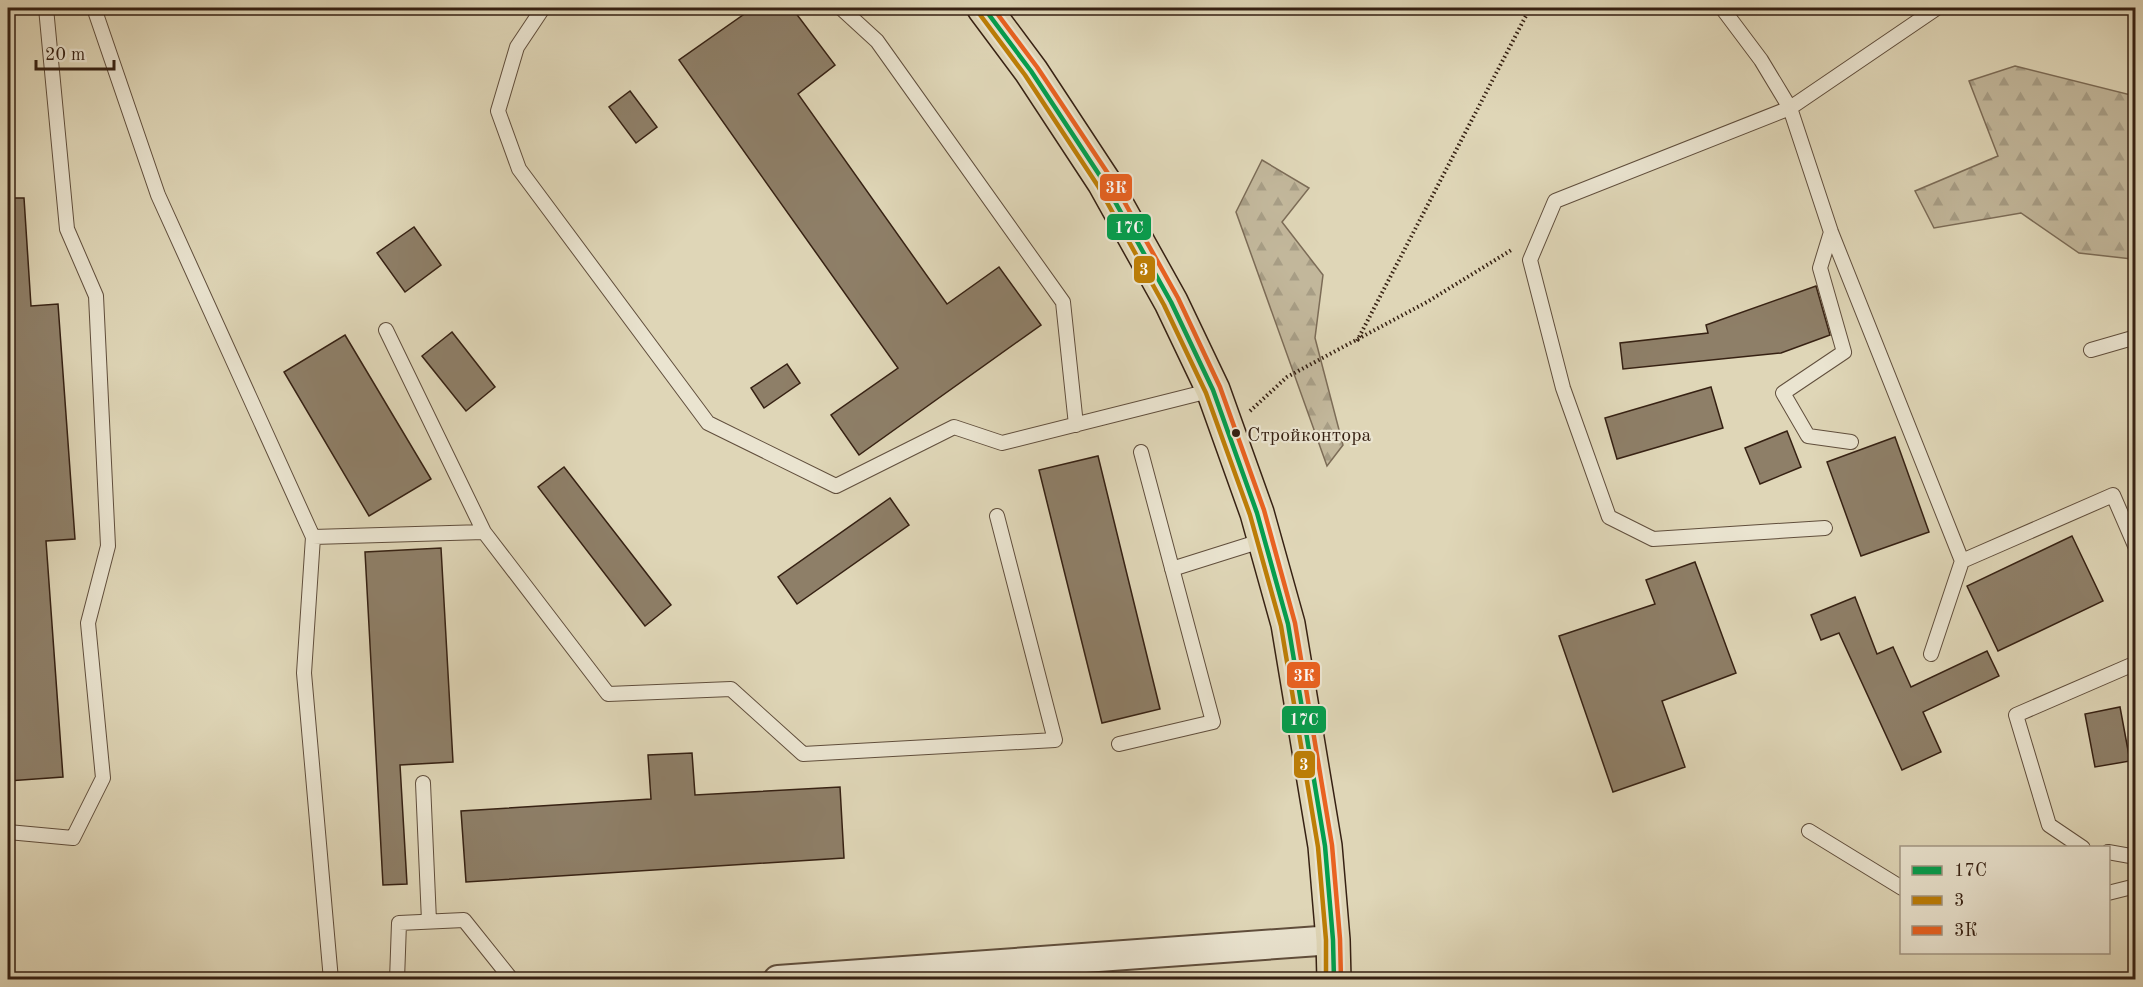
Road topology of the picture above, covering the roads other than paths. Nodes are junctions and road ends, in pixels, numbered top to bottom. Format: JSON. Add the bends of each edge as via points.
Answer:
{"nodes":[{"id":1,"x":46,"y":8,"type":"edge"},
{"id":2,"x":94,"y":8,"type":"edge"},
{"id":3,"x":543,"y":8,"type":"edge"},
{"id":4,"x":841,"y":8,"type":"edge"},
{"id":5,"x":984,"y":8,"type":"edge"},
{"id":6,"x":1722,"y":8,"type":"edge"},
{"id":7,"x":1937,"y":8,"type":"edge"},
{"id":8,"x":1790,"y":108,"type":"junction"},
{"id":9,"x":1831,"y":232,"type":"junction"},
{"id":10,"x":386,"y":330,"type":"dead end"},
{"id":11,"x":2136,"y":337,"type":"edge"},
{"id":12,"x":2091,"y":350,"type":"dead end"},
{"id":13,"x":1213,"y":390,"type":"junction"},
{"id":14,"x":1076,"y":425,"type":"junction"},
{"id":15,"x":1851,"y":442,"type":"dead end"},
{"id":16,"x":1141,"y":452,"type":"dead end"},
{"id":17,"x":997,"y":516,"type":"dead end"},
{"id":18,"x":1825,"y":528,"type":"dead end"},
{"id":19,"x":484,"y":532,"type":"junction"},
{"id":20,"x":313,"y":537,"type":"junction"},
{"id":21,"x":1264,"y":540,"type":"junction"},
{"id":22,"x":2136,"y":548,"type":"edge"},
{"id":23,"x":1962,"y":561,"type":"junction"},
{"id":24,"x":1172,"y":569,"type":"junction"},
{"id":25,"x":1931,"y":654,"type":"dead end"},
{"id":26,"x":2136,"y":663,"type":"edge"},
{"id":27,"x":1119,"y":744,"type":"dead end"},
{"id":28,"x":423,"y":783,"type":"dead end"},
{"id":29,"x":1809,"y":831,"type":"dead end"},
{"id":30,"x":8,"y":832,"type":"edge"},
{"id":31,"x":2080,"y":846,"type":"edge"},
{"id":32,"x":2110,"y":852,"type":"edge"},
{"id":33,"x":2136,"y":857,"type":"edge"},
{"id":34,"x":2136,"y":886,"type":"edge"},
{"id":35,"x":1900,"y":887,"type":"edge"},
{"id":36,"x":2110,"y":893,"type":"edge"},
{"id":37,"x":429,"y":921,"type":"junction"},
{"id":38,"x":1333,"y":939,"type":"junction"},
{"id":39,"x":331,"y":980,"type":"edge"},
{"id":40,"x":397,"y":980,"type":"edge"},
{"id":41,"x":512,"y":980,"type":"edge"},
{"id":42,"x":778,"y":980,"type":"edge"},
{"id":43,"x":1334,"y":980,"type":"edge"}],
"edges":[{"from":1,"to":30,"type":"lane","via":[[67,229],[96,296],[108,546],[88,623],[103,778],[73,838]]},
{"from":2,"to":20,"type":"lane","via":[[158,195]]},
{"from":3,"to":14,"type":"lane","via":[[517,46],[498,111],[519,169],[708,423],[836,486],[954,427],[1002,443]]},
{"from":4,"to":14,"type":"lane","via":[[877,41],[1063,302]]},
{"from":5,"to":13,"type":"main road","via":[[1104,182],[1171,302]]},
{"from":6,"to":8,"type":"lane","via":[[1761,60]]},
{"from":7,"to":8,"type":"lane"},
{"from":8,"to":9,"type":"lane"},
{"from":8,"to":18,"type":"lane","via":[[1555,201],[1530,260],[1563,388],[1609,517],[1653,540]]},
{"from":9,"to":15,"type":"lane","via":[[1820,268],[1844,352],[1783,393],[1808,436]]},
{"from":9,"to":23,"type":"lane"},
{"from":10,"to":19,"type":"lane"},
{"from":11,"to":12,"type":"lane"},
{"from":13,"to":14,"type":"lane"},
{"from":13,"to":21,"type":"main road"},
{"from":16,"to":24,"type":"lane"},
{"from":17,"to":19,"type":"lane","via":[[1054,740],[803,753],[731,689],[608,694]]},
{"from":19,"to":20,"type":"lane"},
{"from":20,"to":39,"type":"lane","via":[[304,673]]},
{"from":21,"to":24,"type":"lane"},
{"from":21,"to":38,"type":"main road","via":[[1288,624],[1304,713],[1325,846]]},
{"from":22,"to":23,"type":"lane","via":[[2113,495]]},
{"from":23,"to":25,"type":"lane"},
{"from":24,"to":27,"type":"lane","via":[[1213,722]]},
{"from":26,"to":31,"type":"lane","via":[[2016,715],[2049,825]]},
{"from":28,"to":37,"type":"lane"},
{"from":29,"to":35,"type":"lane"},
{"from":32,"to":33,"type":"lane"},
{"from":34,"to":36,"type":"lane"},
{"from":37,"to":40,"type":"lane","via":[[399,922]]},
{"from":37,"to":41,"type":"lane","via":[[464,920]]},
{"from":38,"to":42,"type":"street"},
{"from":38,"to":43,"type":"main road"}]}
